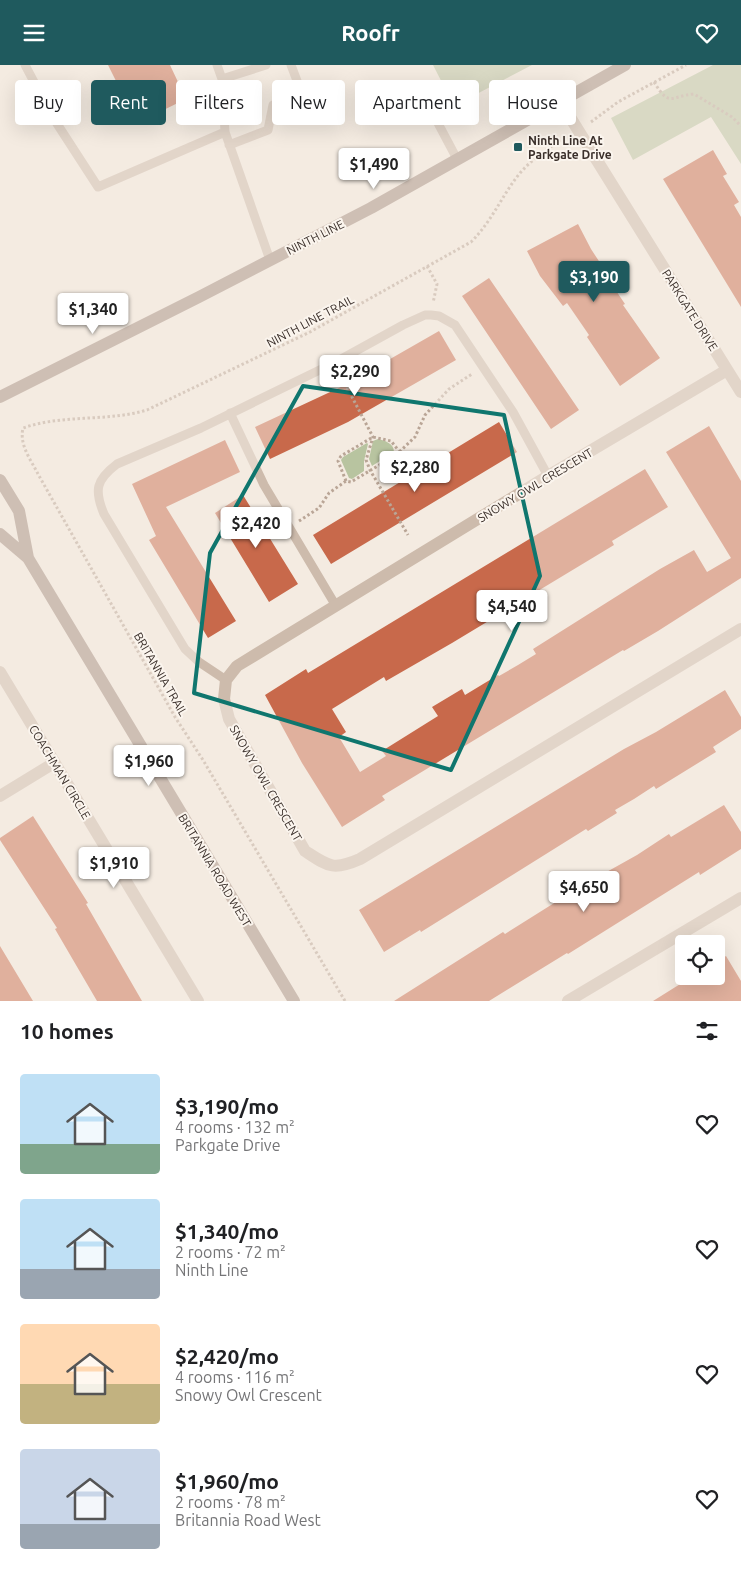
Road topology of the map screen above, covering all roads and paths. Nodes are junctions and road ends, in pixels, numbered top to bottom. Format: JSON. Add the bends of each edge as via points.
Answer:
{"nodes":[{"id":1,"x":25,"y":65,"type":"edge"},
{"id":2,"x":217,"y":65,"type":"edge"},
{"id":3,"x":266,"y":65,"type":"edge"},
{"id":4,"x":291,"y":65,"type":"edge"},
{"id":5,"x":625,"y":65,"type":"edge"},
{"id":6,"x":686,"y":65,"type":"edge"},
{"id":7,"x":222,"y":79,"type":"junction"},
{"id":8,"x":654,"y":82,"type":"junction"},
{"id":9,"x":576,"y":92,"type":"edge"},
{"id":10,"x":597,"y":119,"type":"dead end"},
{"id":11,"x":439,"y":125,"type":"edge"},
{"id":12,"x":517,"y":125,"type":"edge"},
{"id":13,"x":575,"y":125,"type":"edge"},
{"id":14,"x":741,"y":126,"type":"edge"},
{"id":15,"x":225,"y":132,"type":"junction"},
{"id":16,"x":557,"y":143,"type":"dead end"},
{"id":17,"x":229,"y":145,"type":"junction"},
{"id":18,"x":457,"y":159,"type":"junction"},
{"id":19,"x":270,"y":260,"type":"junction"},
{"id":20,"x":427,"y":266,"type":"junction"},
{"id":21,"x":431,"y":315,"type":"junction"},
{"id":22,"x":334,"y":363,"type":"junction"},
{"id":23,"x":482,"y":366,"type":"junction"},
{"id":24,"x":727,"y":370,"type":"junction"},
{"id":25,"x":741,"y":392,"type":"edge"},
{"id":26,"x":0,"y":397,"type":"edge"},
{"id":27,"x":230,"y":413,"type":"junction"},
{"id":28,"x":23,"y":428,"type":"joint"},
{"id":29,"x":373,"y":437,"type":"junction"},
{"id":30,"x":399,"y":451,"type":"junction"},
{"id":31,"x":370,"y":470,"type":"junction"},
{"id":32,"x":548,"y":476,"type":"junction"},
{"id":33,"x":0,"y":480,"type":"edge"},
{"id":34,"x":346,"y":481,"type":"junction"},
{"id":35,"x":289,"y":528,"type":"junction"},
{"id":36,"x":0,"y":534,"type":"edge"},
{"id":37,"x":408,"y":535,"type":"dead end"},
{"id":38,"x":28,"y":558,"type":"junction"},
{"id":39,"x":336,"y":606,"type":"junction"},
{"id":40,"x":741,"y":629,"type":"edge"},
{"id":41,"x":0,"y":672,"type":"edge"},
{"id":42,"x":226,"y":680,"type":"junction"},
{"id":43,"x":54,"y":763,"type":"junction"},
{"id":44,"x":0,"y":796,"type":"edge"},
{"id":45,"x":741,"y":898,"type":"edge"},
{"id":46,"x":198,"y":1001,"type":"edge"},
{"id":47,"x":294,"y":1001,"type":"edge"},
{"id":48,"x":345,"y":1001,"type":"edge"},
{"id":49,"x":568,"y":1001,"type":"edge"}],
"edges":[{"from":1,"to":15,"type":"lane","via":[[52,116],[98,187]]},
{"from":2,"to":7,"type":"lane"},
{"from":3,"to":7,"type":"lane"},
{"from":4,"to":17,"type":"lane","via":[[302,94],[273,105],[268,130]]},
{"from":5,"to":9,"type":"main road","name":"NINTH LINE"},
{"from":6,"to":8,"type":"path"},
{"from":7,"to":15,"type":"lane"},
{"from":8,"to":10,"type":"path","via":[[618,102]]},
{"from":8,"to":14,"type":"path","via":[[662,96],[670,99],[694,94]]},
{"from":11,"to":18,"type":"lane"},
{"from":12,"to":18,"type":"main road","name":"NINTH LINE"},
{"from":13,"to":24,"type":"street","name":"PARKGATE DRIVE"},
{"from":15,"to":17,"type":"lane"},
{"from":16,"to":20,"type":"path","name":"NINTH LINE TRAIL","via":[[519,174],[490,220],[470,242]]},
{"from":17,"to":19,"type":"lane"},
{"from":18,"to":19,"type":"main road","name":"NINTH LINE"},
{"from":19,"to":26,"type":"main road","name":"NINTH LINE"},
{"from":20,"to":21,"type":"path","via":[[437,284]]},
{"from":20,"to":28,"type":"path","name":"NINTH LINE TRAIL","via":[[302,336],[146,410],[131,415],[45,422]]},
{"from":21,"to":22,"type":"lane","via":[[403,325]]},
{"from":21,"to":23,"type":"lane","via":[[455,325]]},
{"from":22,"to":27,"type":"lane"},
{"from":22,"to":29,"type":"path"},
{"from":23,"to":30,"type":"path","via":[[449,389],[425,415],[415,437]]},
{"from":23,"to":32,"type":"lane","via":[[513,412]]},
{"from":24,"to":25,"type":"street","name":"PARKGATE DRIVE"},
{"from":24,"to":32,"type":"street","name":"SNOWY OWL CRESCENT"},
{"from":27,"to":35,"type":"lane","via":[[264,485]]},
{"from":27,"to":42,"type":"lane","via":[[117,464],[98,485],[98,499],[104,514],[185,649]]},
{"from":28,"to":48,"type":"path","name":"BRITANNIA TRAIL","via":[[22,442],[38,475],[175,717]]},
{"from":29,"to":30,"type":"path","via":[[391,441]]},
{"from":29,"to":31,"type":"path","via":[[366,460]]},
{"from":29,"to":34,"type":"path","via":[[341,456],[338,461]]},
{"from":30,"to":31,"type":"path"},
{"from":31,"to":34,"type":"path","via":[[351,482]]},
{"from":31,"to":37,"type":"path"},
{"from":32,"to":39,"type":"street","name":"SNOWY OWL CRESCENT"},
{"from":33,"to":38,"type":"main road","name":"BRITANNIA ROAD WEST","via":[[19,511]]},
{"from":34,"to":35,"type":"path","via":[[329,493],[319,508]]},
{"from":35,"to":39,"type":"lane"},
{"from":36,"to":38,"type":"main road","name":"BRITANNIA ROAD WEST"},
{"from":38,"to":47,"type":"main road","name":"BRITANNIA ROAD WEST"},
{"from":39,"to":42,"type":"street","name":"SNOWY OWL CRESCENT","via":[[237,666]]},
{"from":40,"to":42,"type":"street","name":"SNOWY OWL CRESCENT","via":[[360,859],[334,867],[305,851],[228,719],[224,699]]},
{"from":41,"to":43,"type":"street","name":"COACHMAN CIRCLE"},
{"from":43,"to":44,"type":"street"},
{"from":43,"to":46,"type":"street","name":"COACHMAN CIRCLE"},
{"from":45,"to":49,"type":"street"}]}
